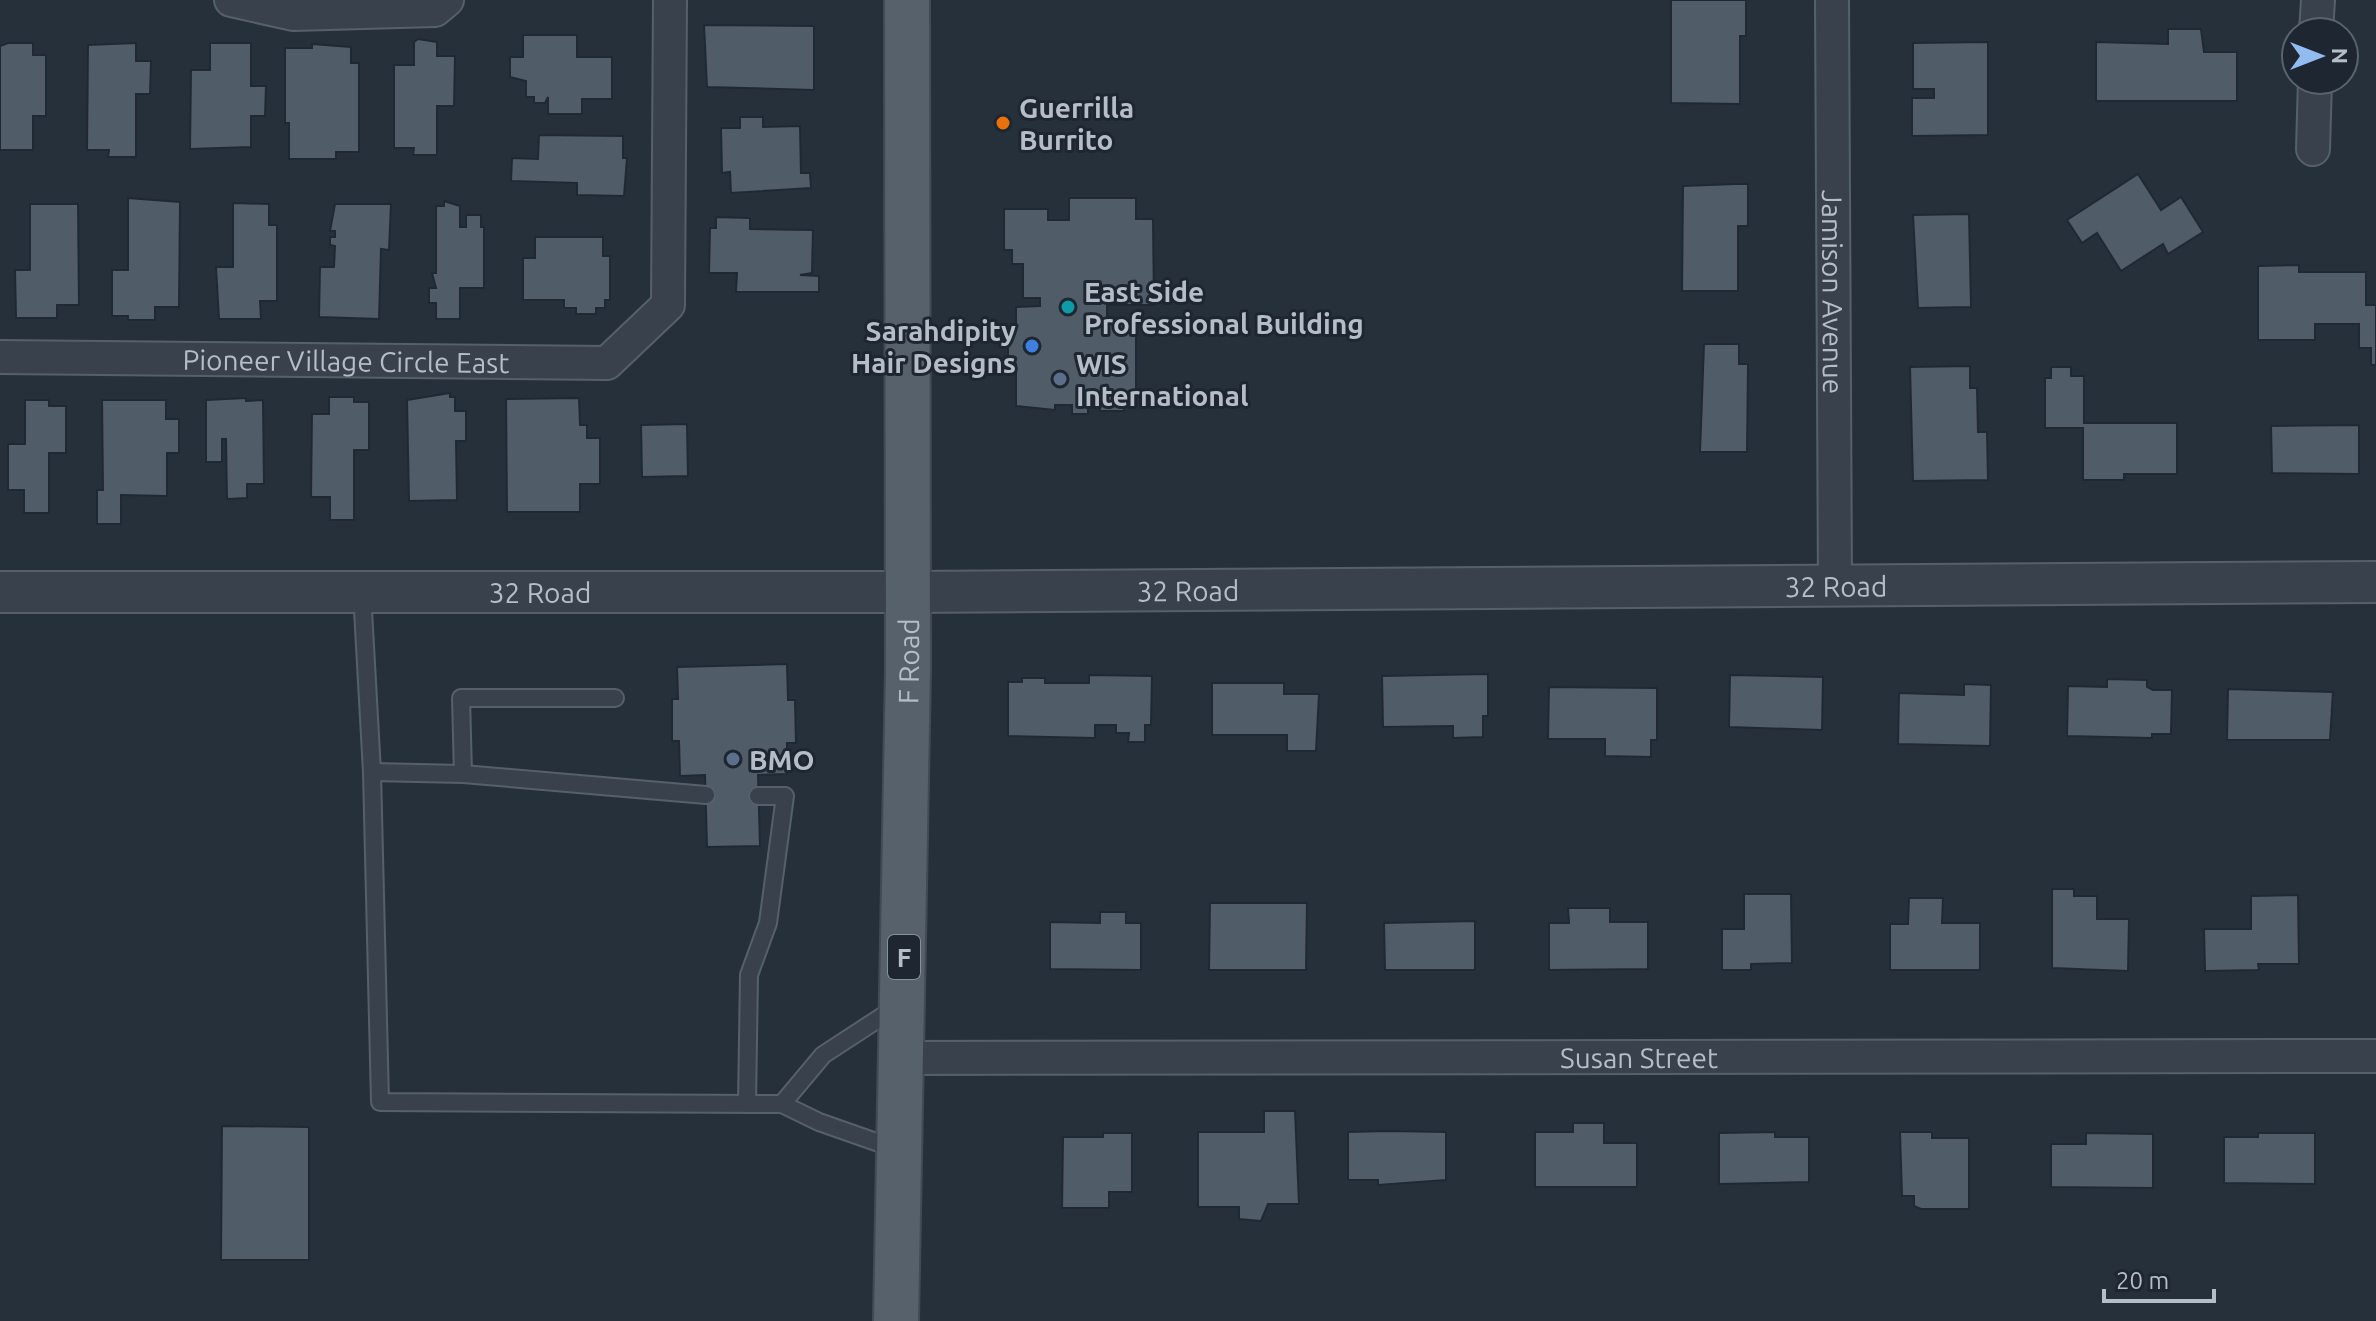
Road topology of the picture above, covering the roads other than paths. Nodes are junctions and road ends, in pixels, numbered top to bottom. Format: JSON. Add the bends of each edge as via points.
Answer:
{"nodes":[{"id":1,"x":231,"y":0,"type":"edge"},
{"id":2,"x":447,"y":0,"type":"edge"},
{"id":3,"x":670,"y":0,"type":"edge"},
{"id":4,"x":907,"y":0,"type":"edge"},
{"id":5,"x":1832,"y":0,"type":"edge"},
{"id":6,"x":2315,"y":96,"type":"edge"},
{"id":7,"x":2313,"y":149,"type":"dead end"},
{"id":8,"x":0,"y":357,"type":"edge"},
{"id":9,"x":2376,"y":582,"type":"edge"},
{"id":10,"x":1835,"y":585,"type":"junction"},
{"id":11,"x":0,"y":592,"type":"edge"},
{"id":12,"x":362,"y":592,"type":"junction"},
{"id":13,"x":909,"y":592,"type":"junction"},
{"id":14,"x":615,"y":698,"type":"dead end"},
{"id":15,"x":372,"y":772,"type":"junction"},
{"id":16,"x":463,"y":774,"type":"junction"},
{"id":17,"x":706,"y":795,"type":"dead end"},
{"id":18,"x":758,"y":796,"type":"dead end"},
{"id":19,"x":903,"y":1003,"type":"junction"},
{"id":20,"x":2376,"y":1056,"type":"edge"},
{"id":21,"x":903,"y":1058,"type":"junction"},
{"id":22,"x":747,"y":1104,"type":"junction"},
{"id":23,"x":782,"y":1104,"type":"junction"},
{"id":24,"x":901,"y":1151,"type":"junction"},
{"id":25,"x":896,"y":1321,"type":"edge"}],
"edges":[{"from":1,"to":2,"type":"street","via":[[293,14],[435,10]]},
{"from":3,"to":8,"type":"street","name":"Pioneer Village Circle East","via":[[668,305],[607,363]]},
{"from":4,"to":13,"type":"main road","name":"F Road","number":"F"},
{"from":5,"to":10,"type":"street","name":"Jamison Avenue"},
{"from":6,"to":7,"type":"street"},
{"from":9,"to":10,"type":"street","name":"32 Road"},
{"from":10,"to":13,"type":"street","name":"32 Road"},
{"from":11,"to":12,"type":"street","name":"32 Road"},
{"from":12,"to":13,"type":"street","name":"32 Road"},
{"from":12,"to":15,"type":"lane"},
{"from":13,"to":19,"type":"main road","name":"F Road","number":"F"},
{"from":14,"to":16,"type":"lane","via":[[461,698]]},
{"from":15,"to":16,"type":"lane"},
{"from":15,"to":22,"type":"lane","via":[[380,1102]]},
{"from":16,"to":17,"type":"lane"},
{"from":18,"to":22,"type":"lane","via":[[785,796],[768,923],[749,975]]},
{"from":19,"to":21,"type":"main road","name":"F Road","number":"F"},
{"from":19,"to":23,"type":"lane","via":[[823,1055]]},
{"from":20,"to":21,"type":"street","name":"Susan Street"},
{"from":21,"to":24,"type":"main road","name":"F Road","number":"F"},
{"from":22,"to":23,"type":"lane"},
{"from":23,"to":24,"type":"lane"},
{"from":24,"to":25,"type":"main road","name":"F Road","number":"F"}]}
